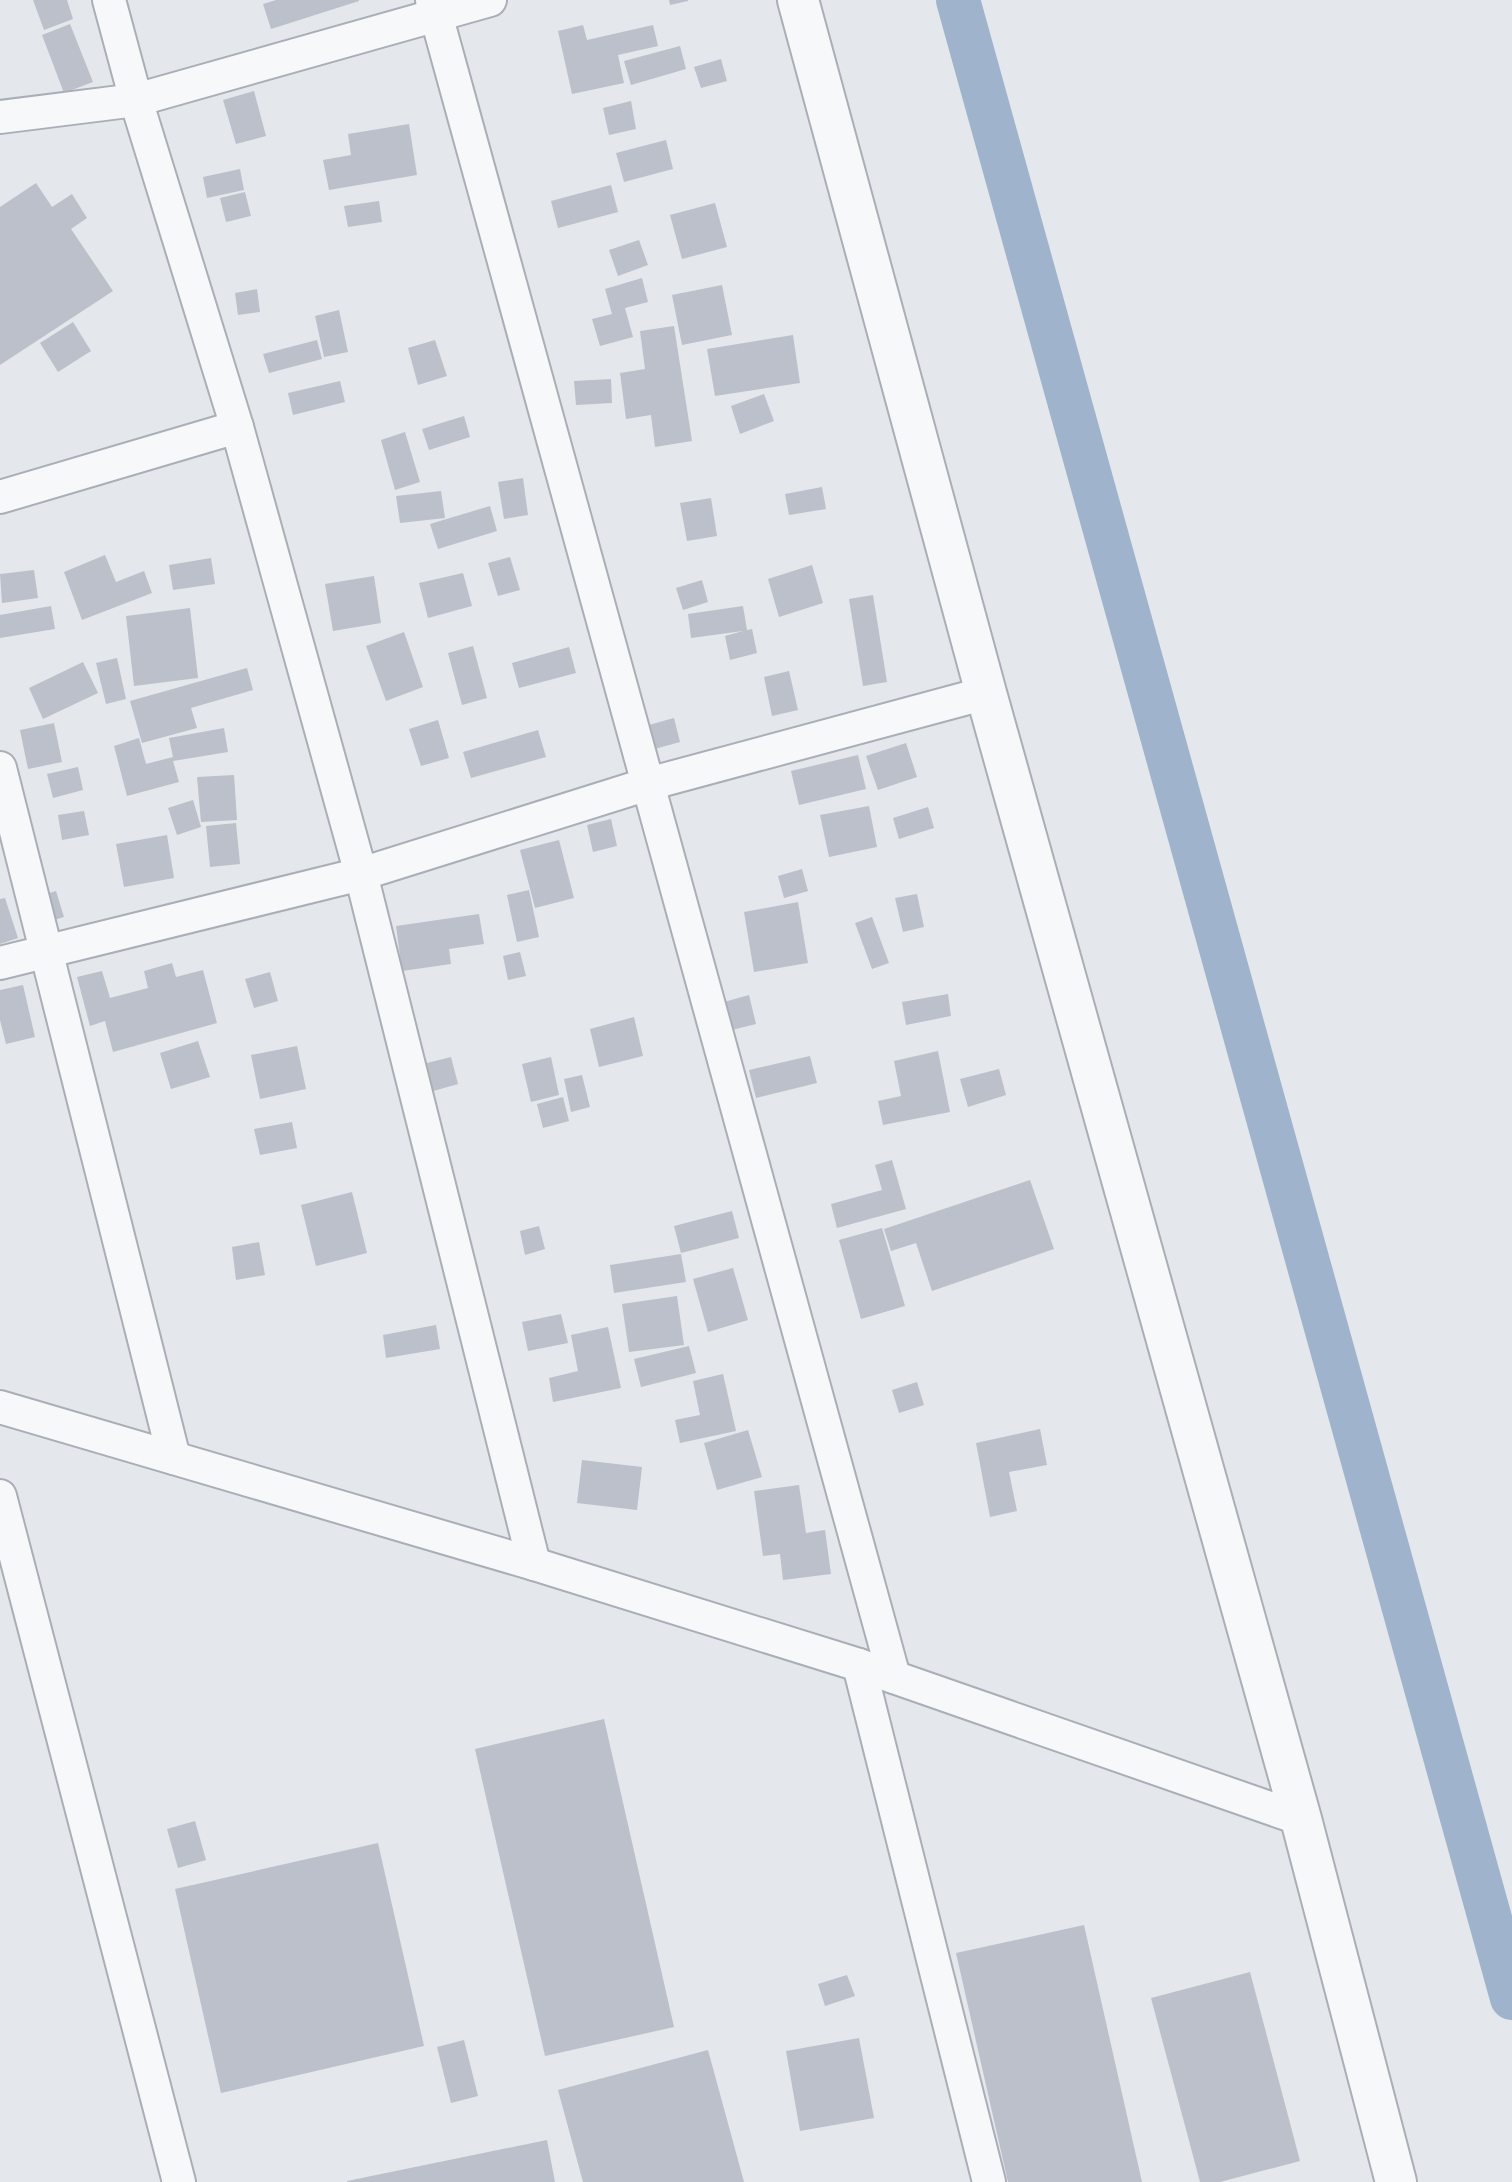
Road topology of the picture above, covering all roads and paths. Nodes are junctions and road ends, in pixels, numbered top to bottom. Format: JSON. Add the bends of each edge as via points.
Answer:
{"nodes":[{"id":1,"x":109,"y":0,"type":"edge"},
{"id":2,"x":490,"y":0,"type":"edge"},
{"id":3,"x":798,"y":0,"type":"edge"},
{"id":4,"x":434,"y":7,"type":"edge"},
{"id":5,"x":136,"y":100,"type":"junction"},
{"id":6,"x":0,"y":117,"type":"edge"},
{"id":7,"x":237,"y":427,"type":"junction"},
{"id":8,"x":0,"y":497,"type":"edge"},
{"id":9,"x":986,"y":693,"type":"junction"},
{"id":10,"x":0,"y":768,"type":"edge"},
{"id":11,"x":648,"y":784,"type":"junction"},
{"id":12,"x":361,"y":874,"type":"junction"},
{"id":13,"x":47,"y":951,"type":"junction"},
{"id":14,"x":0,"y":963,"type":"edge"},
{"id":15,"x":0,"y":1407,"type":"edge"},
{"id":16,"x":174,"y":1458,"type":"junction"},
{"id":17,"x":0,"y":1496,"type":"edge"},
{"id":18,"x":534,"y":1564,"type":"junction"},
{"id":19,"x":859,"y":1665,"type":"junction"},
{"id":20,"x":894,"y":1677,"type":"junction"},
{"id":21,"x":1301,"y":1819,"type":"junction"},
{"id":22,"x":179,"y":2182,"type":"edge"},
{"id":23,"x":989,"y":2182,"type":"edge"},
{"id":24,"x":1396,"y":2182,"type":"edge"}],
"edges":[{"from":1,"to":5,"type":"street"},
{"from":2,"to":4,"type":"street"},
{"from":3,"to":9,"type":"street"},
{"from":4,"to":5,"type":"street"},
{"from":4,"to":11,"type":"street"},
{"from":5,"to":6,"type":"street"},
{"from":5,"to":7,"type":"street"},
{"from":7,"to":8,"type":"street"},
{"from":7,"to":12,"type":"street"},
{"from":9,"to":11,"type":"street"},
{"from":9,"to":21,"type":"street"},
{"from":10,"to":13,"type":"street"},
{"from":11,"to":12,"type":"street"},
{"from":11,"to":20,"type":"street"},
{"from":12,"to":13,"type":"street"},
{"from":12,"to":18,"type":"street"},
{"from":13,"to":14,"type":"street"},
{"from":13,"to":16,"type":"street"},
{"from":15,"to":16,"type":"street"},
{"from":16,"to":18,"type":"street"},
{"from":17,"to":22,"type":"street"},
{"from":18,"to":19,"type":"street"},
{"from":19,"to":20,"type":"street"},
{"from":19,"to":23,"type":"street"},
{"from":20,"to":21,"type":"street"},
{"from":21,"to":24,"type":"street"}]}
